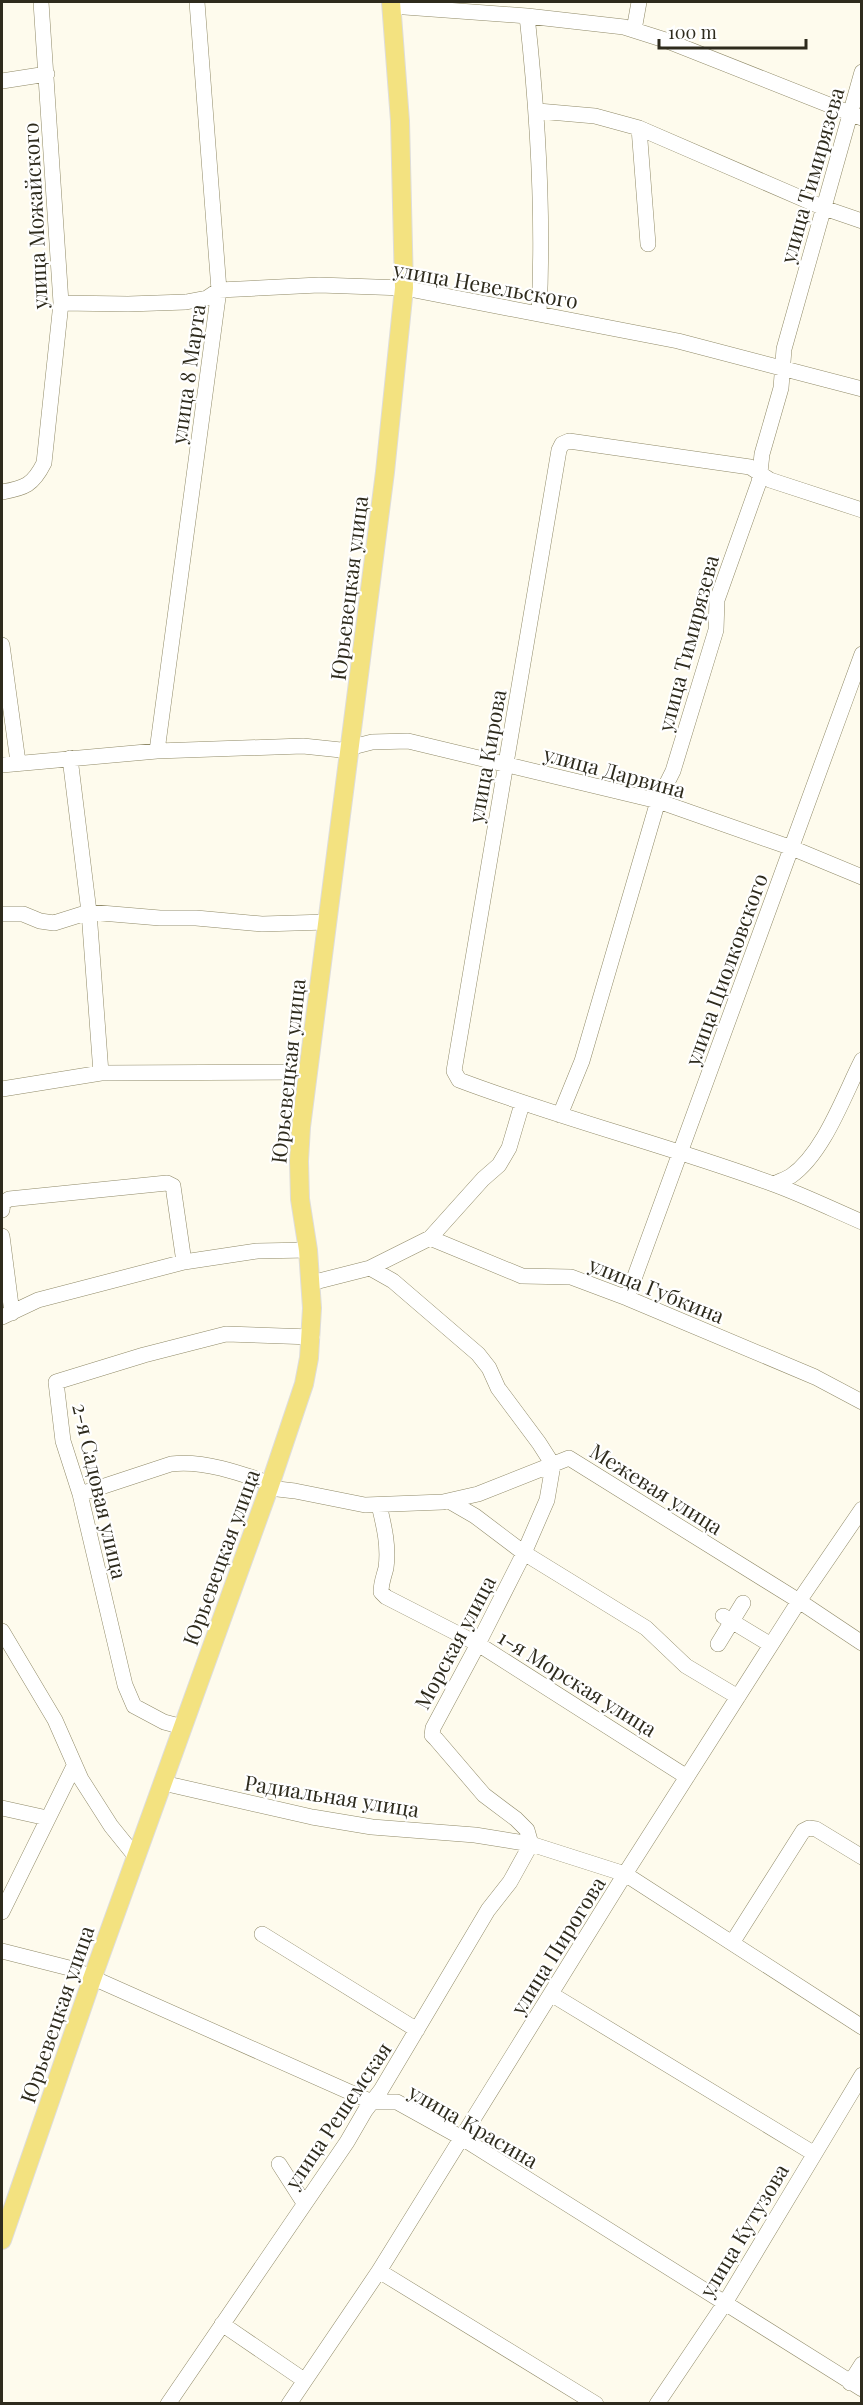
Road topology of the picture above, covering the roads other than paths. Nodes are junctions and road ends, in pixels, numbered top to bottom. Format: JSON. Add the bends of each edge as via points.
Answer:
{"nodes":[{"id":1,"x":41,"y":2,"type":"edge"},
{"id":2,"x":197,"y":2,"type":"edge"},
{"id":3,"x":639,"y":2,"type":"edge"},
{"id":4,"x":391,"y":4,"type":"edge"},
{"id":5,"x":527,"y":16,"type":"junction"},
{"id":6,"x":633,"y":30,"type":"junction"},
{"id":7,"x":861,"y":72,"type":"edge"},
{"id":8,"x":48,"y":74,"type":"junction"},
{"id":9,"x":2,"y":81,"type":"edge"},
{"id":10,"x":538,"y":111,"type":"junction"},
{"id":11,"x":856,"y":116,"type":"edge"},
{"id":12,"x":639,"y":128,"type":"junction"},
{"id":13,"x":824,"y":208,"type":"junction"},
{"id":14,"x":861,"y":221,"type":"edge"},
{"id":15,"x":648,"y":244,"type":"dead end"},
{"id":16,"x":404,"y":288,"type":"junction"},
{"id":17,"x":219,"y":290,"type":"junction"},
{"id":18,"x":61,"y":303,"type":"junction"},
{"id":19,"x":539,"y":313,"type":"junction"},
{"id":20,"x":782,"y":368,"type":"junction"},
{"id":21,"x":861,"y":389,"type":"edge"},
{"id":22,"x":759,"y":474,"type":"junction"},
{"id":23,"x":2,"y":492,"type":"edge"},
{"id":24,"x":861,"y":510,"type":"edge"},
{"id":25,"x":2,"y":645,"type":"edge"},
{"id":26,"x":861,"y":654,"type":"edge"},
{"id":27,"x":350,"y":747,"type":"junction"},
{"id":28,"x":157,"y":751,"type":"junction"},
{"id":29,"x":70,"y":758,"type":"junction"},
{"id":30,"x":18,"y":762,"type":"junction"},
{"id":31,"x":506,"y":764,"type":"junction"},
{"id":32,"x":2,"y":765,"type":"edge"},
{"id":33,"x":658,"y":801,"type":"junction"},
{"id":34,"x":792,"y":848,"type":"junction"},
{"id":35,"x":861,"y":877,"type":"edge"},
{"id":36,"x":89,"y":912,"type":"junction"},
{"id":37,"x":2,"y":914,"type":"edge"},
{"id":38,"x":327,"y":922,"type":"junction"},
{"id":39,"x":861,"y":1060,"type":"edge"},
{"id":40,"x":306,"y":1072,"type":"junction"},
{"id":41,"x":101,"y":1073,"type":"junction"},
{"id":42,"x":2,"y":1089,"type":"edge"},
{"id":43,"x":522,"y":1104,"type":"junction"},
{"id":44,"x":560,"y":1115,"type":"junction"},
{"id":45,"x":680,"y":1152,"type":"junction"},
{"id":46,"x":774,"y":1184,"type":"junction"},
{"id":47,"x":2,"y":1210,"type":"edge"},
{"id":48,"x":861,"y":1222,"type":"edge"},
{"id":49,"x":2,"y":1236,"type":"edge"},
{"id":50,"x":429,"y":1238,"type":"junction"},
{"id":51,"x":308,"y":1250,"type":"junction"},
{"id":52,"x":184,"y":1262,"type":"junction"},
{"id":53,"x":369,"y":1268,"type":"junction"},
{"id":54,"x":311,"y":1283,"type":"junction"},
{"id":55,"x":627,"y":1298,"type":"junction"},
{"id":56,"x":7,"y":1315,"type":"edge"},
{"id":57,"x":312,"y":1336,"type":"junction"},
{"id":58,"x":861,"y":1402,"type":"edge"},
{"id":59,"x":553,"y":1465,"type":"junction"},
{"id":60,"x":270,"y":1486,"type":"junction"},
{"id":61,"x":80,"y":1494,"type":"junction"},
{"id":62,"x":449,"y":1501,"type":"junction"},
{"id":63,"x":380,"y":1505,"type":"junction"},
{"id":64,"x":861,"y":1509,"type":"edge"},
{"id":65,"x":524,"y":1553,"type":"junction"},
{"id":66,"x":799,"y":1601,"type":"junction"},
{"id":67,"x":743,"y":1603,"type":"dead end"},
{"id":68,"x":727,"y":1619,"type":"junction"},
{"id":69,"x":2,"y":1631,"type":"edge"},
{"id":70,"x":861,"y":1643,"type":"edge"},
{"id":71,"x":478,"y":1644,"type":"junction"},
{"id":72,"x":718,"y":1644,"type":"dead end"},
{"id":73,"x":771,"y":1645,"type":"junction"},
{"id":74,"x":738,"y":1697,"type":"junction"},
{"id":75,"x":183,"y":1727,"type":"junction"},
{"id":76,"x":74,"y":1766,"type":"junction"},
{"id":77,"x":687,"y":1777,"type":"junction"},
{"id":78,"x":163,"y":1783,"type":"junction"},
{"id":79,"x":2,"y":1809,"type":"edge"},
{"id":80,"x":47,"y":1818,"type":"junction"},
{"id":81,"x":531,"y":1844,"type":"junction"},
{"id":82,"x":136,"y":1857,"type":"junction"},
{"id":83,"x":861,"y":1857,"type":"edge"},
{"id":84,"x":626,"y":1874,"type":"junction"},
{"id":85,"x":2,"y":1912,"type":"edge"},
{"id":86,"x":262,"y":1934,"type":"dead end"},
{"id":87,"x":732,"y":1943,"type":"junction"},
{"id":88,"x":2,"y":1951,"type":"edge"},
{"id":89,"x":92,"y":1979,"type":"junction"},
{"id":90,"x":551,"y":1994,"type":"junction"},
{"id":91,"x":861,"y":2026,"type":"edge"},
{"id":92,"x":417,"y":2030,"type":"junction"},
{"id":93,"x":861,"y":2075,"type":"edge"},
{"id":94,"x":372,"y":2102,"type":"junction"},
{"id":95,"x":462,"y":2139,"type":"junction"},
{"id":96,"x":813,"y":2153,"type":"junction"},
{"id":97,"x":279,"y":2163,"type":"dead end"},
{"id":98,"x":304,"y":2203,"type":"junction"},
{"id":99,"x":2,"y":2241,"type":"edge"},
{"id":100,"x":379,"y":2271,"type":"junction"},
{"id":101,"x":725,"y":2303,"type":"junction"},
{"id":102,"x":222,"y":2324,"type":"junction"},
{"id":103,"x":861,"y":2364,"type":"edge"},
{"id":104,"x":304,"y":2380,"type":"junction"},
{"id":105,"x":856,"y":2386,"type":"edge"},
{"id":106,"x":292,"y":2402,"type":"edge"},
{"id":107,"x":168,"y":2403,"type":"edge"},
{"id":108,"x":596,"y":2403,"type":"edge"},
{"id":109,"x":657,"y":2403,"type":"edge"}],
"edges":[{"from":1,"to":8,"type":"street","name":"улица Можайского"},
{"from":2,"to":17,"type":"street","name":"улица 8 Марта"},
{"from":3,"to":6,"type":"street"},
{"from":4,"to":5,"type":"street"},
{"from":4,"to":16,"type":"main road","name":"Юрьевецкая улица","via":[[400,121]]},
{"from":5,"to":6,"type":"street"},
{"from":5,"to":10,"type":"street"},
{"from":6,"to":11,"type":"street"},
{"from":7,"to":11,"type":"street","name":"улица Тимирязева"},
{"from":8,"to":9,"type":"street"},
{"from":8,"to":18,"type":"street","name":"улица Можайского"},
{"from":10,"to":12,"type":"street","via":[[596,116]]},
{"from":10,"to":19,"type":"street","via":[[542,261]]},
{"from":11,"to":13,"type":"street","name":"улица Тимирязева"},
{"from":12,"to":13,"type":"street"},
{"from":12,"to":15,"type":"street"},
{"from":13,"to":14,"type":"street"},
{"from":13,"to":20,"type":"street","name":"улица Тимирязева"},
{"from":16,"to":17,"type":"street","name":"улица Невельского","via":[[319,285]]},
{"from":16,"to":19,"type":"street","name":"улица Невельского"},
{"from":16,"to":27,"type":"main road","name":"Юрьевецкая улица"},
{"from":17,"to":18,"type":"street","name":"улица Невельского","via":[[207,298],[186,302]]},
{"from":17,"to":28,"type":"street","name":"улица 8 Марта"},
{"from":18,"to":23,"type":"street","name":"улица Можайского","via":[[44,463],[36,479],[21,488]]},
{"from":19,"to":20,"type":"street","name":"улица Невельского","via":[[678,341]]},
{"from":20,"to":21,"type":"street","name":"улица Невельского"},
{"from":20,"to":22,"type":"street","name":"улица Тимирязева","via":[[781,388]]},
{"from":22,"to":24,"type":"street"},
{"from":22,"to":31,"type":"street","name":"улица Кирова","via":[[750,467],[568,441],[562,444]]},
{"from":22,"to":33,"type":"street","name":"улица Тимирязева","via":[[717,600],[716,630],[673,771]]},
{"from":25,"to":30,"type":"street"},
{"from":26,"to":34,"type":"street","name":"улица Циолковского"},
{"from":27,"to":28,"type":"street","name":"улица Дарвина"},
{"from":27,"to":31,"type":"street","name":"улица Дарвина","via":[[408,741]]},
{"from":27,"to":38,"type":"main road","name":"Юрьевецкая улица"},
{"from":28,"to":29,"type":"street","name":"улица Дарвина"},
{"from":29,"to":30,"type":"street","name":"улица Дарвина"},
{"from":29,"to":36,"type":"street"},
{"from":30,"to":32,"type":"street","name":"улица Дарвина"},
{"from":31,"to":33,"type":"street","name":"улица Дарвина"},
{"from":31,"to":43,"type":"street","name":"улица Кирова","via":[[454,1071],[459,1080]]},
{"from":33,"to":34,"type":"street","name":"улица Дарвина"},
{"from":33,"to":44,"type":"street","name":"улица Тимирязева","via":[[582,1061]]},
{"from":34,"to":35,"type":"street","name":"улица Дарвина"},
{"from":34,"to":45,"type":"street","name":"улица Циолковского"},
{"from":36,"to":37,"type":"street","via":[[54,922],[22,914]]},
{"from":36,"to":38,"type":"street","via":[[262,924]]},
{"from":36,"to":41,"type":"street"},
{"from":38,"to":40,"type":"main road","name":"Юрьевецкая улица"},
{"from":39,"to":46,"type":"street","via":[[825,1135],[792,1175]]},
{"from":40,"to":41,"type":"street"},
{"from":40,"to":51,"type":"main road","name":"Юрьевецкая улица","via":[[299,1161]]},
{"from":41,"to":42,"type":"street"},
{"from":43,"to":44,"type":"street"},
{"from":43,"to":50,"type":"street","via":[[509,1148],[499,1165]]},
{"from":44,"to":45,"type":"street"},
{"from":45,"to":46,"type":"street"},
{"from":45,"to":55,"type":"street","name":"улица Циолковского"},
{"from":46,"to":48,"type":"street"},
{"from":47,"to":52,"type":"street","via":[[9,1199],[167,1183],[173,1186]]},
{"from":49,"to":56,"type":"street"},
{"from":50,"to":53,"type":"street"},
{"from":50,"to":55,"type":"street","name":"улица Губкина","via":[[522,1276],[571,1277]]},
{"from":51,"to":52,"type":"street","via":[[257,1251]]},
{"from":51,"to":54,"type":"main road","name":"Юрьевецкая улица"},
{"from":52,"to":56,"type":"street","via":[[38,1300]]},
{"from":53,"to":54,"type":"street"},
{"from":53,"to":59,"type":"street","via":[[393,1281],[478,1353]]},
{"from":54,"to":57,"type":"main road","name":"Юрьевецкая улица"},
{"from":55,"to":58,"type":"street","name":"улица Губкина","via":[[815,1377]]},
{"from":57,"to":60,"type":"main road","name":"Юрьевецкая улица","via":[[306,1377]]},
{"from":57,"to":61,"type":"street","name":"2-я Садовая улица","via":[[226,1334],[56,1382],[63,1441]]},
{"from":59,"to":62,"type":"street","name":"Межевая улица"},
{"from":59,"to":65,"type":"street","name":"Морская улица","via":[[547,1500]]},
{"from":59,"to":66,"type":"street","name":"Межевая улица","via":[[569,1458]]},
{"from":60,"to":61,"type":"street","name":"Межевая улица","via":[[240,1473],[185,1462]]},
{"from":60,"to":63,"type":"street","name":"Межевая улица"},
{"from":60,"to":75,"type":"main road","name":"Юрьевецкая улица"},
{"from":61,"to":75,"type":"street","name":"2-я Садовая улица","via":[[125,1684],[134,1706]]},
{"from":62,"to":63,"type":"street","name":"Межевая улица"},
{"from":62,"to":65,"type":"street"},
{"from":63,"to":71,"type":"street","name":"1-я Морская улица","via":[[387,1541],[381,1592]]},
{"from":64,"to":66,"type":"street","name":"улица Пирогова"},
{"from":65,"to":71,"type":"street","name":"Морская улица"},
{"from":65,"to":74,"type":"street","via":[[637,1621],[686,1666]]},
{"from":66,"to":70,"type":"street","name":"Межевая улица"},
{"from":66,"to":73,"type":"street","name":"улица Пирогова"},
{"from":67,"to":68,"type":"street"},
{"from":68,"to":72,"type":"street"},
{"from":68,"to":73,"type":"street"},
{"from":69,"to":76,"type":"street","via":[[55,1720]]},
{"from":71,"to":77,"type":"street","name":"1-я Морская улица"},
{"from":71,"to":81,"type":"street","name":"Морская улица","via":[[432,1735],[484,1796],[527,1830]]},
{"from":73,"to":74,"type":"street","name":"улица Пирогова"},
{"from":74,"to":77,"type":"street","name":"улица Пирогова"},
{"from":75,"to":78,"type":"main road","name":"Юрьевецкая улица"},
{"from":76,"to":80,"type":"street"},
{"from":76,"to":82,"type":"street","via":[[111,1826]]},
{"from":77,"to":84,"type":"street","name":"улица Пирогова"},
{"from":78,"to":81,"type":"street","name":"Радиальная улица","via":[[362,1825]]},
{"from":78,"to":82,"type":"main road","name":"Юрьевецкая улица"},
{"from":79,"to":80,"type":"street"},
{"from":80,"to":85,"type":"street"},
{"from":81,"to":84,"type":"street"},
{"from":81,"to":92,"type":"street","name":"улица Решемская"},
{"from":82,"to":89,"type":"main road","name":"Юрьевецкая улица"},
{"from":83,"to":87,"type":"street","via":[[816,1829],[803,1831]]},
{"from":84,"to":87,"type":"street"},
{"from":84,"to":90,"type":"street","name":"улица Пирогова"},
{"from":86,"to":92,"type":"street"},
{"from":87,"to":91,"type":"street"},
{"from":88,"to":89,"type":"street","name":"улица Красина","via":[[73,1969]]},
{"from":89,"to":94,"type":"street","name":"улица Красина"},
{"from":89,"to":99,"type":"main road","name":"Юрьевецкая улица"},
{"from":90,"to":95,"type":"street","name":"улица Пирогова"},
{"from":90,"to":96,"type":"street"},
{"from":92,"to":94,"type":"street","name":"улица Решемская"},
{"from":93,"to":96,"type":"street","name":"улица Кутузова"},
{"from":94,"to":95,"type":"street","name":"улица Красина","via":[[397,2102]]},
{"from":94,"to":98,"type":"street","name":"улица Решемская"},
{"from":95,"to":100,"type":"street","name":"улица Пирогова"},
{"from":95,"to":101,"type":"street","name":"улица Красина"},
{"from":96,"to":101,"type":"street","name":"улица Кутузова"},
{"from":97,"to":98,"type":"street"},
{"from":98,"to":102,"type":"street","name":"улица Решемская"},
{"from":100,"to":104,"type":"street","name":"улица Пирогова"},
{"from":100,"to":108,"type":"street"},
{"from":101,"to":105,"type":"street","name":"улица Красина"},
{"from":101,"to":109,"type":"street","name":"улица Кутузова"},
{"from":102,"to":104,"type":"street"},
{"from":102,"to":107,"type":"street","name":"улица Решемская"},
{"from":103,"to":105,"type":"street"},
{"from":104,"to":106,"type":"street","name":"улица Пирогова"}]}
